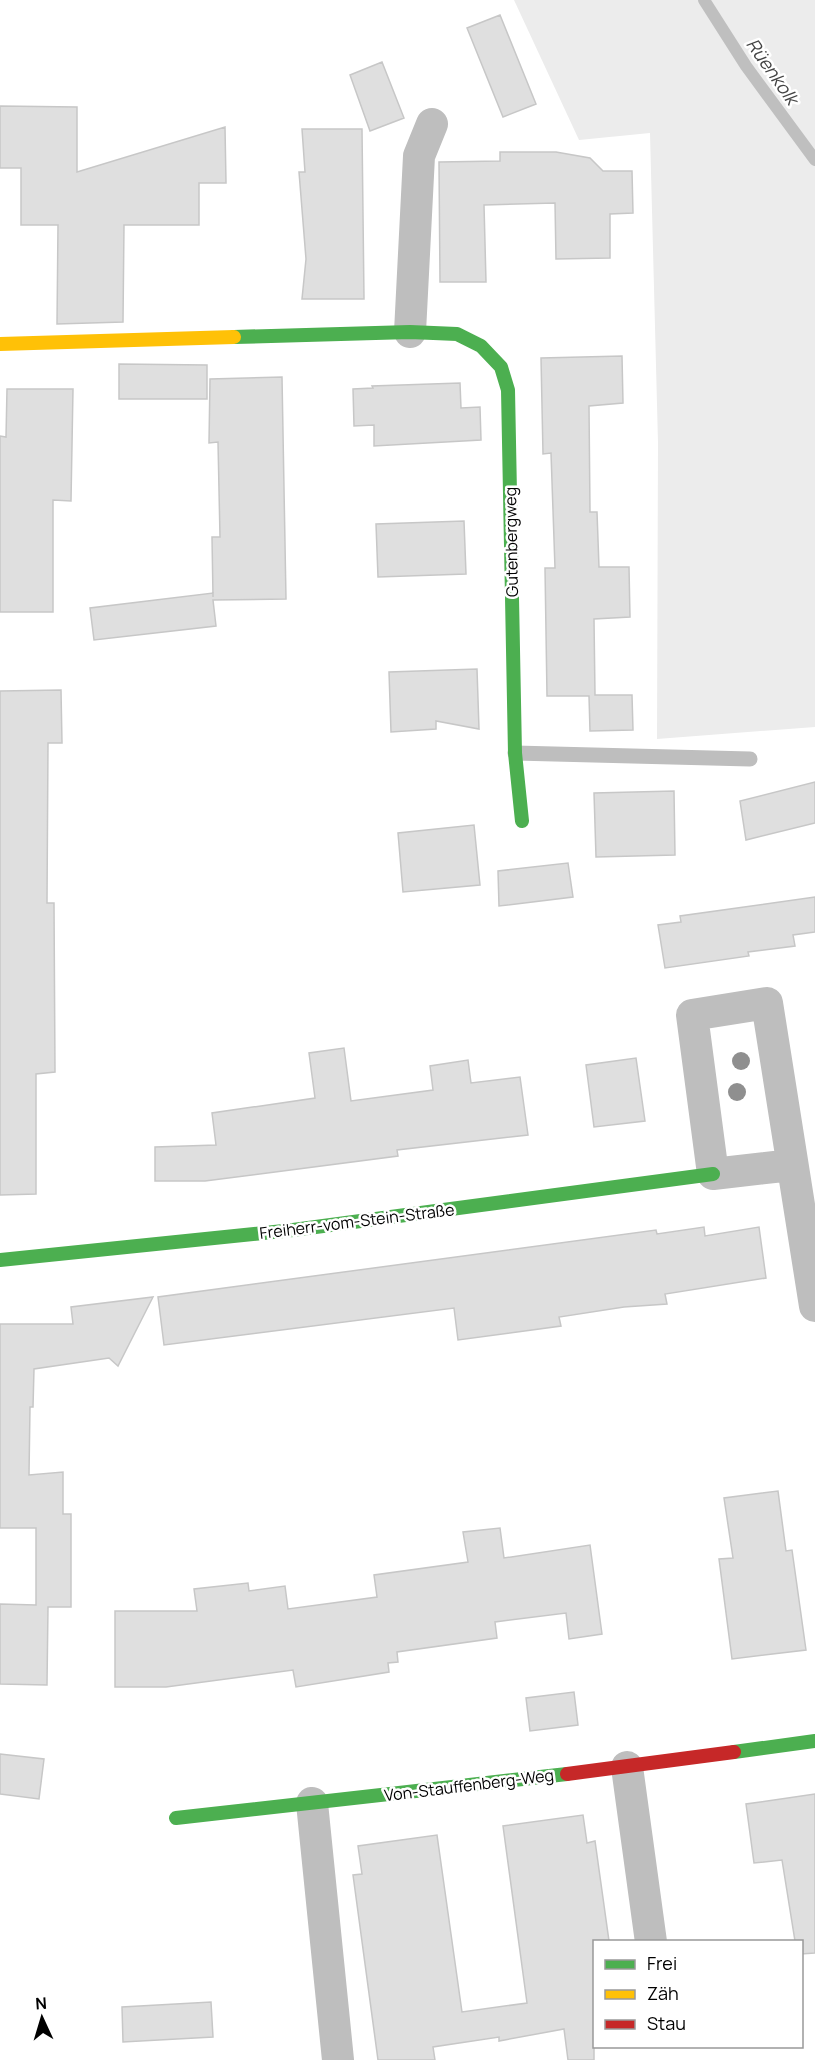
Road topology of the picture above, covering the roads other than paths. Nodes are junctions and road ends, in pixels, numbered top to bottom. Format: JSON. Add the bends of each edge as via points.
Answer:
{"nodes":[{"id":1,"x":432,"y":124,"type":"dead end"},
{"id":2,"x":410,"y":332,"type":"junction"},
{"id":3,"x":0,"y":344,"type":"edge"},
{"id":4,"x":515,"y":753,"type":"junction"},
{"id":5,"x":750,"y":759,"type":"dead end"},
{"id":6,"x":522,"y":821,"type":"dead end"},
{"id":7,"x":792,"y":1165,"type":"junction"},
{"id":8,"x":713,"y":1174,"type":"junction"},
{"id":9,"x":0,"y":1260,"type":"edge"},
{"id":10,"x":815,"y":1306,"type":"edge"},
{"id":11,"x":815,"y":1741,"type":"edge"},
{"id":12,"x":627,"y":1767,"type":"junction"},
{"id":13,"x":312,"y":1803,"type":"junction"},
{"id":14,"x":176,"y":1818,"type":"dead end"},
{"id":15,"x":651,"y":1940,"type":"edge"},
{"id":16,"x":338,"y":2060,"type":"edge"}],
"edges":[{"from":1,"to":2,"type":"street","via":[[419,156]]},
{"from":2,"to":3,"type":"street","name":"Gutenbergweg"},
{"from":2,"to":4,"type":"street","name":"Gutenbergweg","via":[[457,334],[481,346],[501,367],[508,390]]},
{"from":4,"to":5,"type":"lane"},
{"from":4,"to":6,"type":"street","name":"Gutenbergweg"},
{"from":7,"to":8,"type":"street","name":"Freiherr-vom-Stein-Straße"},
{"from":7,"to":8,"type":"street","via":[[768,1003],[692,1015]]},
{"from":7,"to":10,"type":"street"},
{"from":8,"to":9,"type":"street","name":"Freiherr-vom-Stein-Straße","via":[[293,1230]]},
{"from":11,"to":12,"type":"street","name":"Von-Stauffenberg-Weg"},
{"from":12,"to":13,"type":"street","name":"Von-Stauffenberg-Weg"},
{"from":12,"to":15,"type":"street"},
{"from":13,"to":14,"type":"street","name":"Von-Stauffenberg-Weg"},
{"from":13,"to":16,"type":"street"}]}
